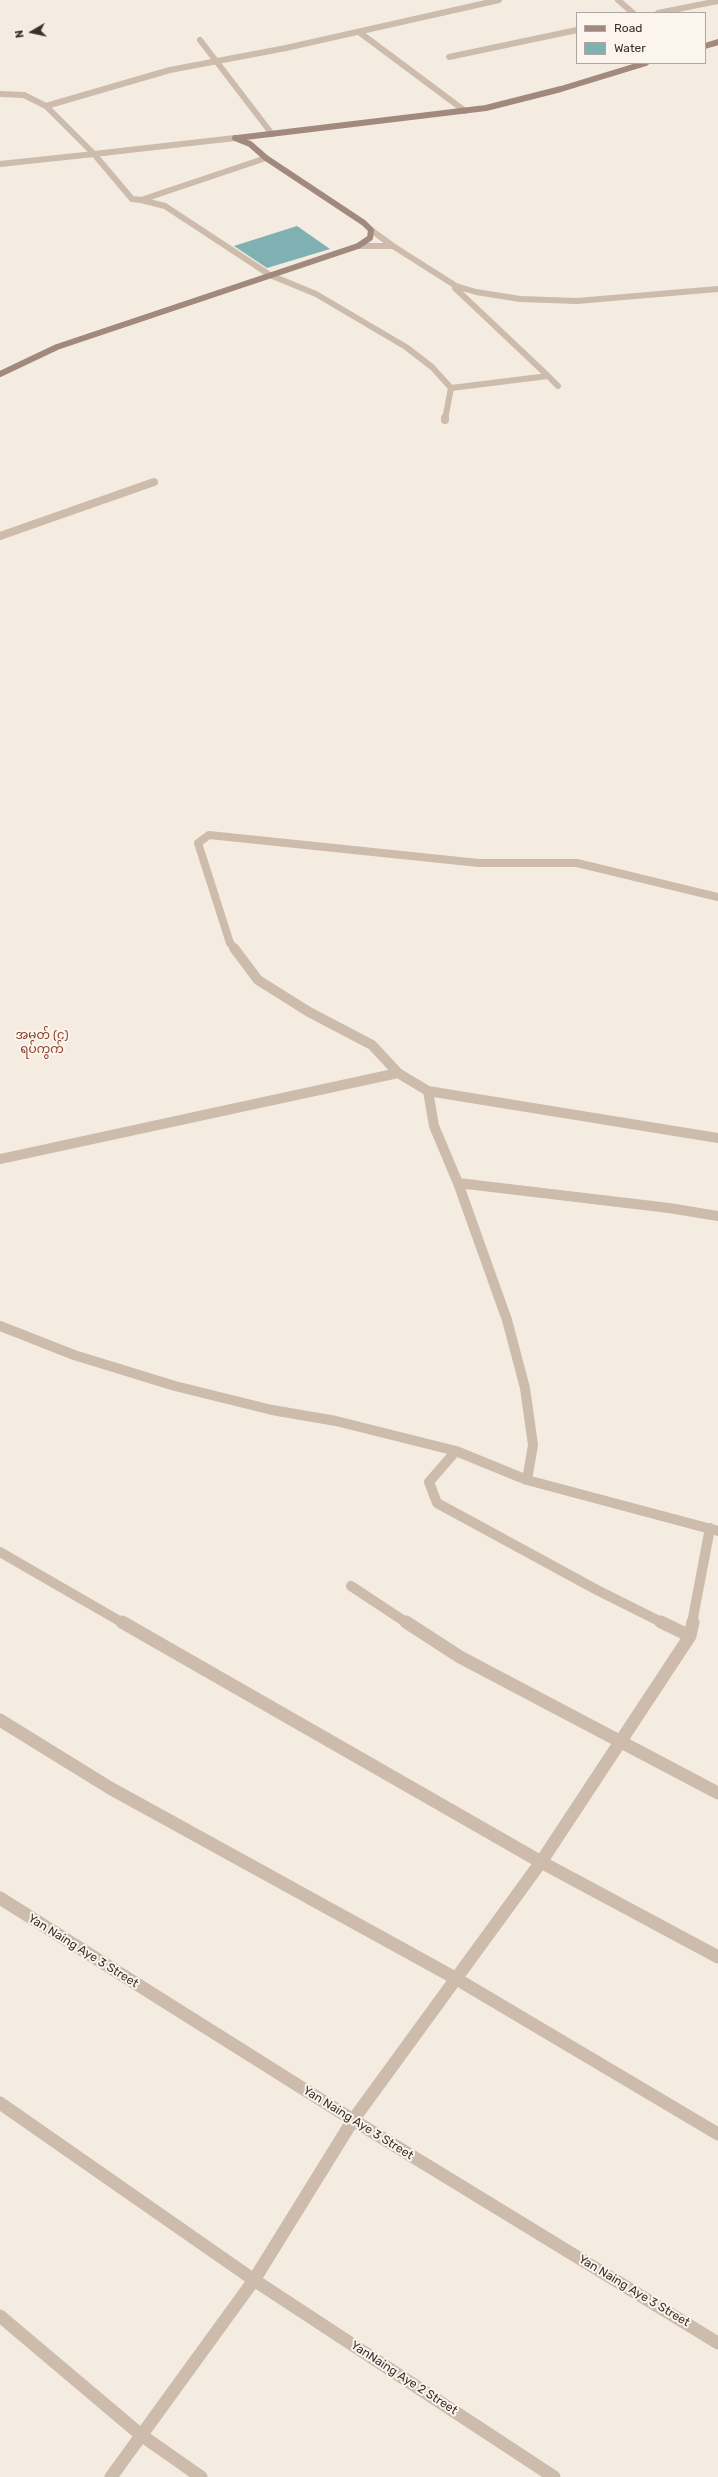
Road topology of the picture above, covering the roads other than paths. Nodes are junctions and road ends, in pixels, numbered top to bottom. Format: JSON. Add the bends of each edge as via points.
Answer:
{"nodes":[{"id":1,"x":499,"y":0,"type":"edge"},
{"id":2,"x":618,"y":0,"type":"edge"},
{"id":3,"x":718,"y":1,"type":"edge"},
{"id":4,"x":632,"y":12,"type":"edge"},
{"id":5,"x":663,"y":12,"type":"edge"},
{"id":6,"x":576,"y":30,"type":"edge"},
{"id":7,"x":359,"y":32,"type":"junction"},
{"id":8,"x":200,"y":40,"type":"dead end"},
{"id":9,"x":718,"y":42,"type":"edge"},
{"id":10,"x":706,"y":46,"type":"edge"},
{"id":11,"x":449,"y":57,"type":"dead end"},
{"id":12,"x":217,"y":61,"type":"junction"},
{"id":13,"x":643,"y":64,"type":"edge"},
{"id":14,"x":0,"y":94,"type":"edge"},
{"id":15,"x":46,"y":106,"type":"junction"},
{"id":16,"x":465,"y":111,"type":"junction"},
{"id":17,"x":272,"y":134,"type":"junction"},
{"id":18,"x":235,"y":138,"type":"junction"},
{"id":19,"x":94,"y":154,"type":"junction"},
{"id":20,"x":266,"y":158,"type":"junction"},
{"id":21,"x":0,"y":164,"type":"edge"},
{"id":22,"x":141,"y":200,"type":"junction"},
{"id":23,"x":371,"y":230,"type":"junction"},
{"id":24,"x":358,"y":246,"type":"junction"},
{"id":25,"x":393,"y":246,"type":"junction"},
{"id":26,"x":270,"y":275,"type":"junction"},
{"id":27,"x":451,"y":285,"type":"junction"},
{"id":28,"x":718,"y":289,"type":"edge"},
{"id":29,"x":0,"y":374,"type":"edge"},
{"id":30,"x":548,"y":376,"type":"junction"},
{"id":31,"x":558,"y":386,"type":"dead end"},
{"id":32,"x":451,"y":388,"type":"junction"},
{"id":33,"x":445,"y":420,"type":"dead end"},
{"id":34,"x":154,"y":482,"type":"dead end"},
{"id":35,"x":0,"y":536,"type":"edge"},
{"id":36,"x":718,"y":897,"type":"edge"},
{"id":37,"x":398,"y":1073,"type":"junction"},
{"id":38,"x":428,"y":1090,"type":"junction"},
{"id":39,"x":718,"y":1138,"type":"edge"},
{"id":40,"x":0,"y":1159,"type":"edge"},
{"id":41,"x":458,"y":1183,"type":"junction"},
{"id":42,"x":718,"y":1216,"type":"edge"},
{"id":43,"x":0,"y":1326,"type":"edge"},
{"id":44,"x":456,"y":1451,"type":"junction"},
{"id":45,"x":527,"y":1480,"type":"junction"},
{"id":46,"x":714,"y":1530,"type":"edge"},
{"id":47,"x":0,"y":1552,"type":"edge"},
{"id":48,"x":351,"y":1586,"type":"dead end"},
{"id":49,"x":690,"y":1636,"type":"junction"},
{"id":50,"x":0,"y":1720,"type":"edge"},
{"id":51,"x":620,"y":1741,"type":"junction"},
{"id":52,"x":718,"y":1793,"type":"edge"},
{"id":53,"x":541,"y":1862,"type":"junction"},
{"id":54,"x":0,"y":1898,"type":"edge"},
{"id":55,"x":718,"y":1957,"type":"edge"},
{"id":56,"x":455,"y":1978,"type":"junction"},
{"id":57,"x":0,"y":2103,"type":"edge"},
{"id":58,"x":353,"y":2120,"type":"junction"},
{"id":59,"x":718,"y":2134,"type":"edge"},
{"id":60,"x":254,"y":2280,"type":"junction"},
{"id":61,"x":0,"y":2316,"type":"edge"},
{"id":62,"x":718,"y":2342,"type":"edge"},
{"id":63,"x":141,"y":2435,"type":"junction"},
{"id":64,"x":111,"y":2477,"type":"edge"},
{"id":65,"x":201,"y":2477,"type":"edge"},
{"id":66,"x":554,"y":2477,"type":"edge"}],
"edges":[{"from":1,"to":7,"type":"street"},
{"from":2,"to":4,"type":"street"},
{"from":3,"to":5,"type":"street"},
{"from":6,"to":11,"type":"street"},
{"from":7,"to":12,"type":"street"},
{"from":7,"to":16,"type":"street"},
{"from":8,"to":12,"type":"street"},
{"from":9,"to":10,"type":"street"},
{"from":12,"to":15,"type":"street","via":[[170,70]]},
{"from":12,"to":17,"type":"street"},
{"from":13,"to":16,"type":"street","via":[[562,89]]},
{"from":14,"to":15,"type":"street","via":[[26,94]]},
{"from":15,"to":19,"type":"street"},
{"from":16,"to":17,"type":"street"},
{"from":17,"to":18,"type":"street"},
{"from":18,"to":19,"type":"street"},
{"from":18,"to":20,"type":"street","via":[[250,144]]},
{"from":19,"to":21,"type":"street"},
{"from":19,"to":22,"type":"street","via":[[132,198]]},
{"from":20,"to":22,"type":"street"},
{"from":20,"to":23,"type":"street"},
{"from":22,"to":26,"type":"street","via":[[165,206]]},
{"from":23,"to":24,"type":"street","via":[[370,238]]},
{"from":23,"to":25,"type":"street"},
{"from":24,"to":25,"type":"street"},
{"from":24,"to":26,"type":"street"},
{"from":25,"to":27,"type":"street"},
{"from":26,"to":29,"type":"street","via":[[57,347]]},
{"from":26,"to":32,"type":"street","via":[[316,294],[406,347],[432,367]]},
{"from":27,"to":28,"type":"street","via":[[470,291],[549,302]]},
{"from":27,"to":30,"type":"street"},
{"from":30,"to":31,"type":"street"},
{"from":30,"to":32,"type":"street"},
{"from":32,"to":33,"type":"street"},
{"from":34,"to":35,"type":"street"},
{"from":36,"to":37,"type":"street","via":[[577,863],[479,863],[210,835],[198,843],[230,944],[258,980],[309,1012],[372,1045]]},
{"from":37,"to":38,"type":"street"},
{"from":37,"to":40,"type":"street"},
{"from":38,"to":39,"type":"street"},
{"from":38,"to":41,"type":"street","via":[[434,1126]]},
{"from":41,"to":42,"type":"street"},
{"from":41,"to":45,"type":"street","via":[[507,1320],[526,1388],[533,1445]]},
{"from":43,"to":44,"type":"street","via":[[74,1355],[175,1386],[272,1410],[336,1421]]},
{"from":44,"to":45,"type":"street"},
{"from":44,"to":49,"type":"street","via":[[429,1482],[437,1503],[597,1590],[626,1602]]},
{"from":45,"to":46,"type":"street"},
{"from":46,"to":49,"type":"street"},
{"from":47,"to":53,"type":"street"},
{"from":48,"to":51,"type":"street","via":[[460,1658]]},
{"from":49,"to":51,"type":"street"},
{"from":50,"to":56,"type":"street","via":[[110,1788]]},
{"from":51,"to":52,"type":"street"},
{"from":51,"to":53,"type":"street"},
{"from":53,"to":55,"type":"street"},
{"from":53,"to":56,"type":"street"},
{"from":54,"to":58,"type":"street","name":"Yan Naing Aye 3 Street"},
{"from":56,"to":58,"type":"street"},
{"from":56,"to":59,"type":"street"},
{"from":57,"to":60,"type":"street","name":"YanNaing Aye 2 Street"},
{"from":58,"to":60,"type":"street"},
{"from":58,"to":62,"type":"street","name":"Yan Naing Aye 3 Street"},
{"from":60,"to":63,"type":"street"},
{"from":60,"to":66,"type":"street","name":"YanNaing Aye 2 Street"},
{"from":61,"to":63,"type":"street"},
{"from":63,"to":64,"type":"street"},
{"from":63,"to":65,"type":"street"}]}
